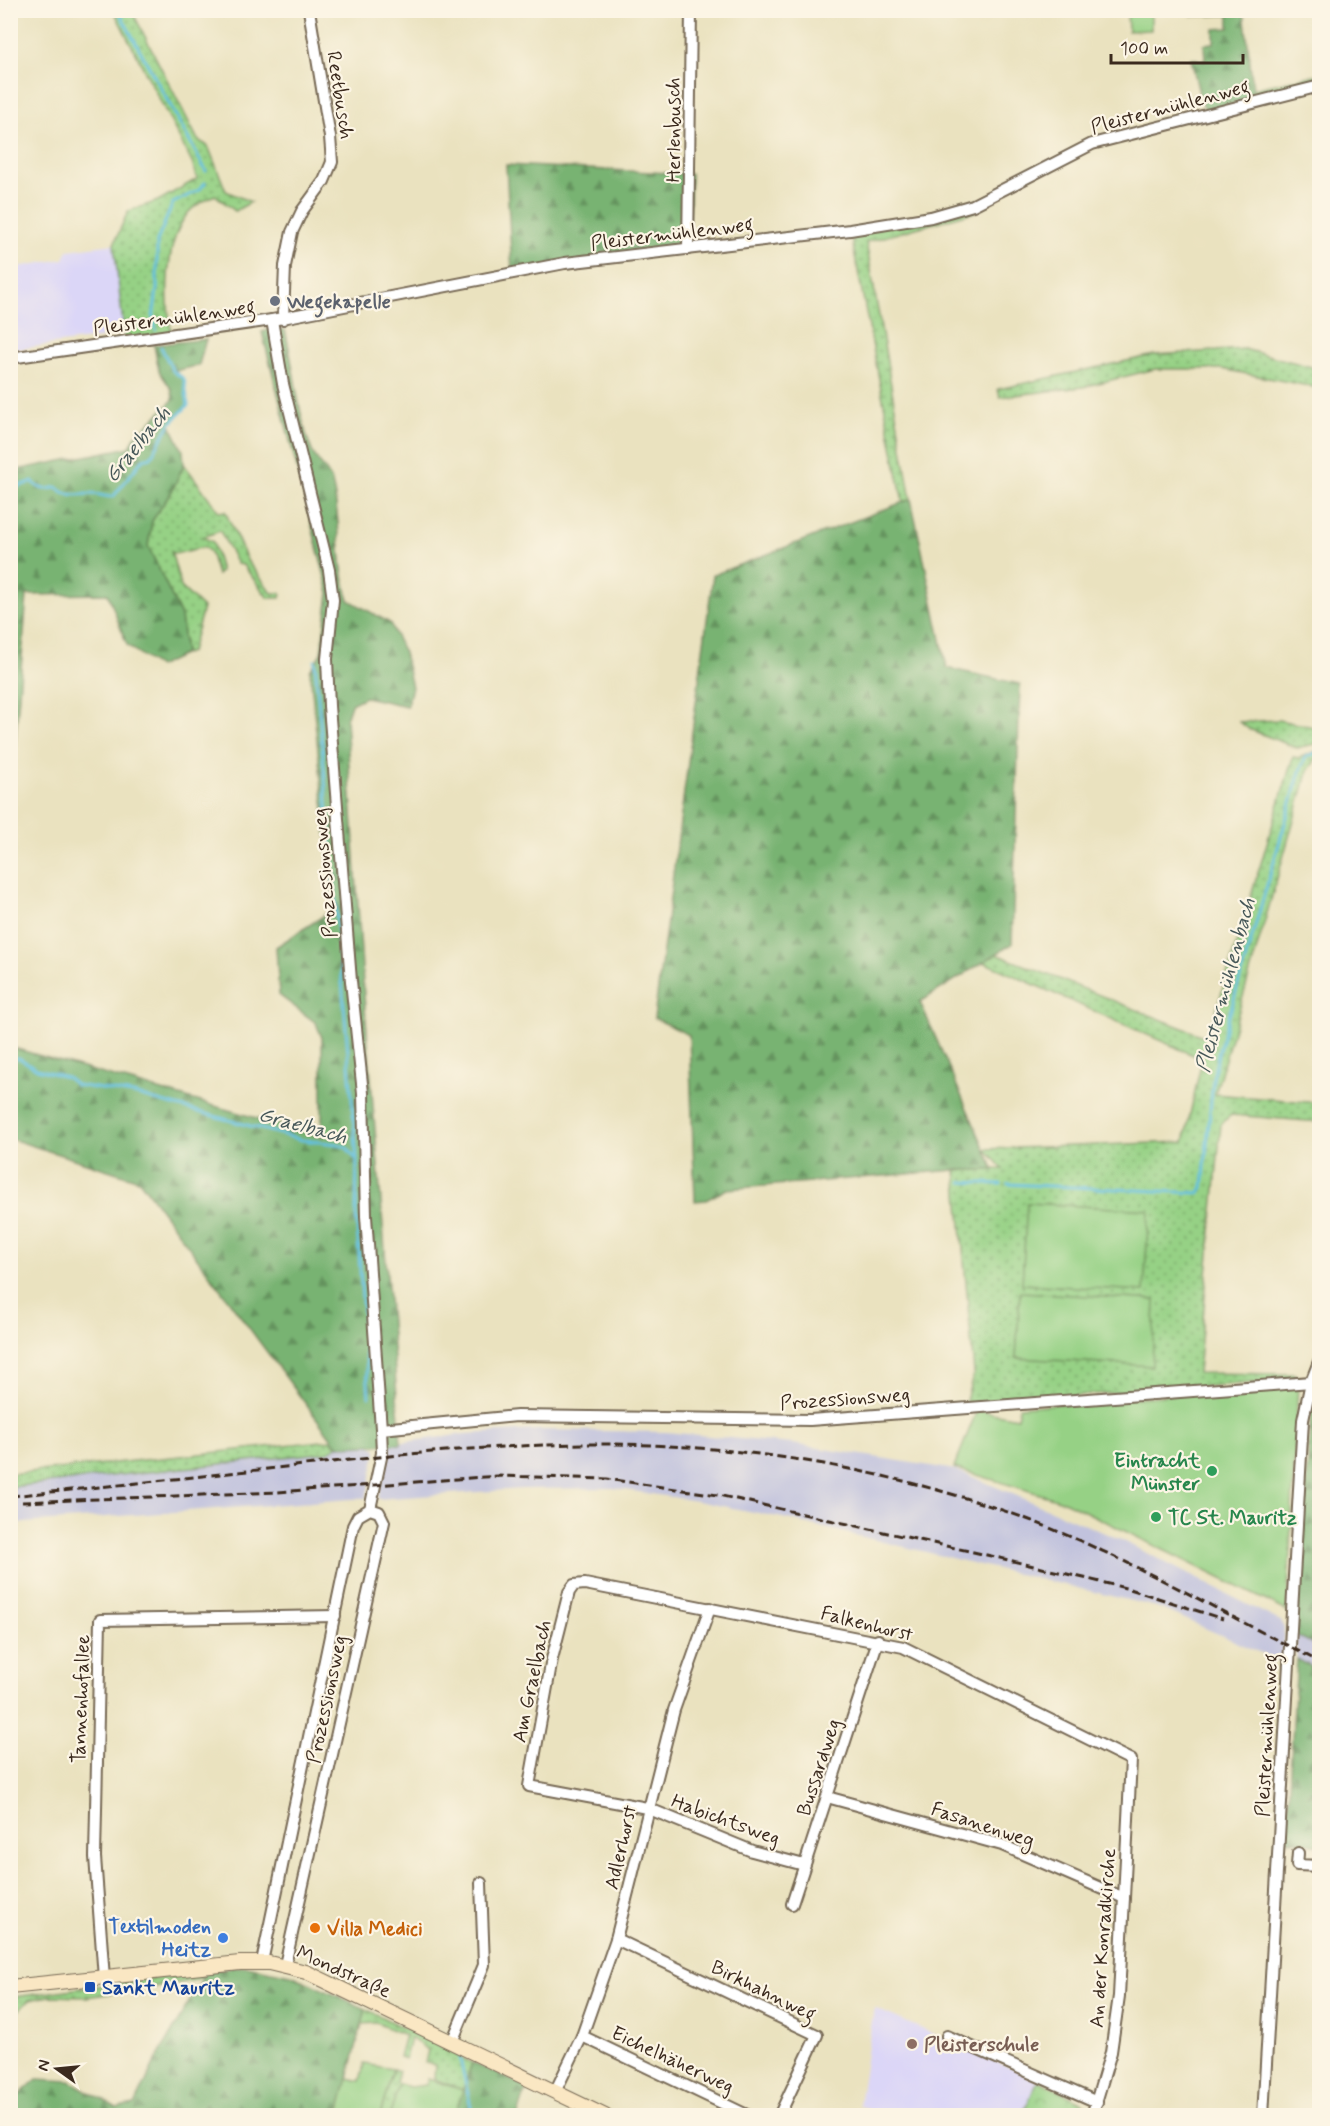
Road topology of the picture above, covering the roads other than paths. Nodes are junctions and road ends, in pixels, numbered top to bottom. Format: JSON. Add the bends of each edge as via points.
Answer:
{"nodes":[{"id":1,"x":309,"y":10,"type":"edge"},
{"id":2,"x":691,"y":10,"type":"edge"},
{"id":3,"x":1320,"y":86,"type":"edge"},
{"id":4,"x":688,"y":249,"type":"junction"},
{"id":5,"x":278,"y":319,"type":"junction"},
{"id":6,"x":10,"y":358,"type":"edge"},
{"id":7,"x":1320,"y":1359,"type":"edge"},
{"id":8,"x":1311,"y":1382,"type":"junction"},
{"id":9,"x":381,"y":1429,"type":"junction"},
{"id":10,"x":370,"y":1509,"type":"junction"},
{"id":11,"x":574,"y":1585,"type":"joint"},
{"id":12,"x":710,"y":1608,"type":"junction"},
{"id":13,"x":335,"y":1616,"type":"junction"},
{"id":14,"x":878,"y":1640,"type":"junction"},
{"id":15,"x":1131,"y":1760,"type":"joint"},
{"id":16,"x":529,"y":1786,"type":"joint"},
{"id":17,"x":827,"y":1797,"type":"junction"},
{"id":18,"x":647,"y":1808,"type":"junction"},
{"id":19,"x":1298,"y":1853,"type":"dead end"},
{"id":20,"x":804,"y":1865,"type":"junction"},
{"id":21,"x":1320,"y":1866,"type":"edge"},
{"id":22,"x":481,"y":1883,"type":"dead end"},
{"id":23,"x":1124,"y":1898,"type":"junction"},
{"id":24,"x":792,"y":1904,"type":"dead end"},
{"id":25,"x":616,"y":1940,"type":"junction"},
{"id":26,"x":262,"y":1962,"type":"junction"},
{"id":27,"x":285,"y":1965,"type":"junction"},
{"id":28,"x":104,"y":1978,"type":"junction"},
{"id":29,"x":10,"y":1987,"type":"edge"},
{"id":30,"x":582,"y":2036,"type":"junction"},
{"id":31,"x":947,"y":2036,"type":"dead end"},
{"id":32,"x":452,"y":2042,"type":"junction"},
{"id":33,"x":555,"y":2092,"type":"junction"},
{"id":34,"x":1097,"y":2102,"type":"junction"},
{"id":35,"x":604,"y":2115,"type":"edge"},
{"id":36,"x":749,"y":2115,"type":"edge"},
{"id":37,"x":779,"y":2115,"type":"edge"},
{"id":38,"x":1092,"y":2115,"type":"edge"},
{"id":39,"x":1263,"y":2115,"type":"edge"}],
"edges":[{"from":1,"to":5,"type":"street","name":"Reetbusch","via":[[332,162],[292,232]]},
{"from":2,"to":4,"type":"street","name":"Herlenbusch"},
{"from":3,"to":4,"type":"street","name":"Pleistermühlenweg","via":[[1092,144],[974,205],[931,217]]},
{"from":4,"to":5,"type":"street","name":"Pleistermühlenweg","via":[[512,272]]},
{"from":5,"to":6,"type":"street","name":"Pleistermühlenweg"},
{"from":5,"to":9,"type":"street","name":"Prozessionsweg","via":[[280,369],[333,600],[327,659],[329,706],[364,1102],[366,1216]]},
{"from":7,"to":8,"type":"street","name":"Pleistermühlenweg"},
{"from":8,"to":9,"type":"street","name":"Prozessionsweg","via":[[810,1420],[518,1416]]},
{"from":8,"to":39,"type":"street","name":"Pleistermühlenweg","via":[[1303,1420]]},
{"from":9,"to":10,"type":"street","name":"Prozessionsweg","via":[[382,1453]]},
{"from":10,"to":13,"type":"street","name":"Prozessionsweg","via":[[358,1516],[353,1526]]},
{"from":10,"to":27,"type":"street","name":"Prozessionsweg","via":[[379,1512],[384,1522]]},
{"from":11,"to":12,"type":"street","name":"Falkenhorst"},
{"from":11,"to":16,"type":"street","name":"Am Graelbach","via":[[552,1659]]},
{"from":12,"to":14,"type":"street","name":"Falkenhorst"},
{"from":12,"to":18,"type":"street","name":"Adlerhorst","via":[[674,1710]]},
{"from":13,"to":26,"type":"street","name":"Prozessionsweg"},
{"from":13,"to":28,"type":"street","name":"Tannenhofallee","via":[[100,1620],[95,1857]]},
{"from":14,"to":15,"type":"street","name":"Falkenhorst","via":[[903,1647]]},
{"from":14,"to":17,"type":"street","name":"Bussardweg"},
{"from":15,"to":23,"type":"street","name":"An der Konradkirche"},
{"from":16,"to":18,"type":"street","name":"Habichtsweg"},
{"from":17,"to":20,"type":"street","name":"Bussardweg"},
{"from":17,"to":23,"type":"street","name":"Fasanenweg","via":[[1002,1845]]},
{"from":18,"to":20,"type":"street","name":"Habichtsweg","via":[[752,1851]]},
{"from":18,"to":25,"type":"street","name":"Adlerhorst"},
{"from":19,"to":21,"type":"street","via":[[1297,1865]]},
{"from":20,"to":24,"type":"street","name":"Bussardweg"},
{"from":22,"to":32,"type":"street","via":[[484,1965]]},
{"from":23,"to":34,"type":"street","name":"An der Konradkirche","via":[[1119,1996],[1111,2052]]},
{"from":25,"to":30,"type":"street","name":"Adlerhorst"},
{"from":25,"to":37,"type":"street","name":"Birkhahnweg","via":[[817,2036]]},
{"from":26,"to":27,"type":"street","name":"Mondstraße"},
{"from":26,"to":28,"type":"street","name":"Mondstraße"},
{"from":27,"to":32,"type":"street","name":"Mondstraße"},
{"from":28,"to":29,"type":"street","name":"Mondstraße"},
{"from":30,"to":33,"type":"street","name":"Adlerhorst"},
{"from":30,"to":36,"type":"street","name":"Eichelhäherweg"},
{"from":31,"to":34,"type":"street"},
{"from":32,"to":33,"type":"street","name":"Mondstraße"},
{"from":33,"to":35,"type":"street","name":"Mondstraße"},
{"from":34,"to":38,"type":"street","name":"An der Konradkirche"}]}
